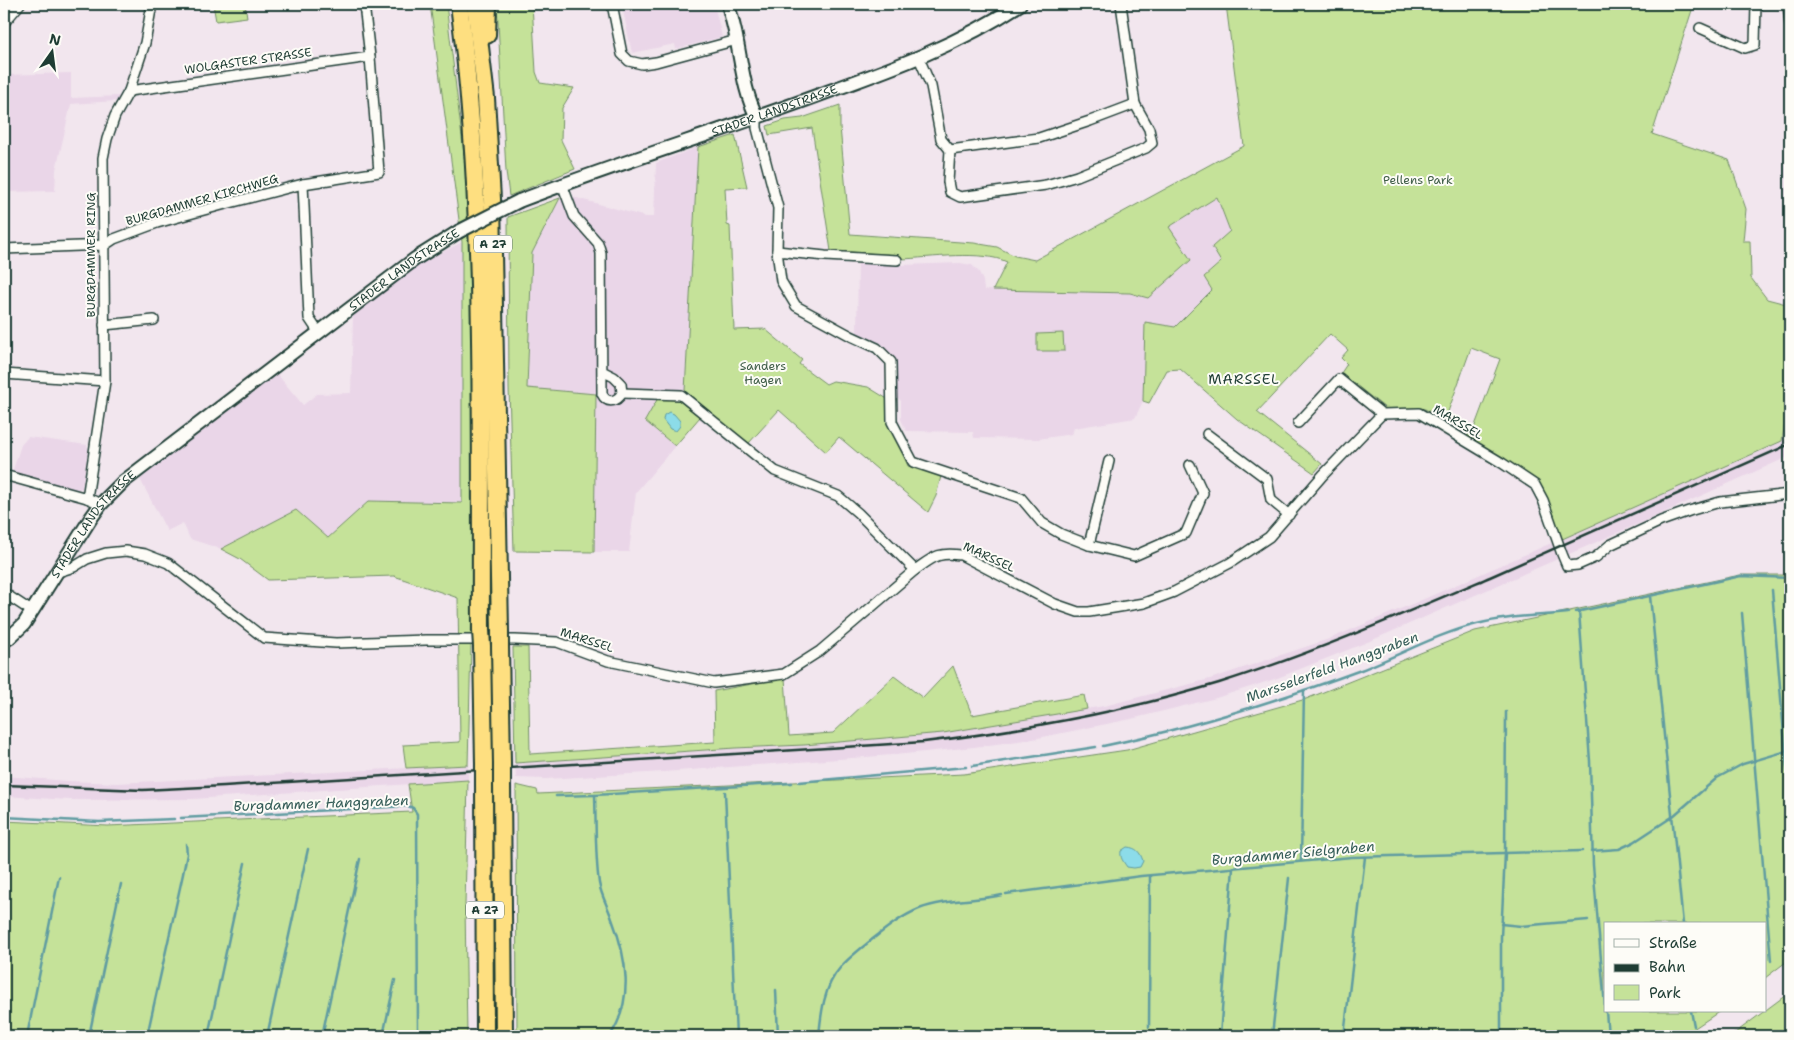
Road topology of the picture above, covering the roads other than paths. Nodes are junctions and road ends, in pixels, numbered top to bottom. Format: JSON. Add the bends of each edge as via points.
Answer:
{"nodes":[{"id":1,"x":20,"y":4,"type":"edge"},
{"id":2,"x":152,"y":4,"type":"edge"},
{"id":3,"x":364,"y":4,"type":"edge"},
{"id":4,"x":459,"y":4,"type":"edge"},
{"id":5,"x":475,"y":4,"type":"edge"},
{"id":6,"x":488,"y":4,"type":"edge"},
{"id":7,"x":612,"y":4,"type":"edge"},
{"id":8,"x":728,"y":4,"type":"edge"},
{"id":9,"x":1020,"y":4,"type":"edge"},
{"id":10,"x":1121,"y":4,"type":"edge"},
{"id":11,"x":1788,"y":4,"type":"edge"},
{"id":12,"x":1753,"y":5,"type":"edge"},
{"id":13,"x":4,"y":23,"type":"edge"},
{"id":14,"x":1790,"y":24,"type":"edge"},
{"id":15,"x":1700,"y":28,"type":"dead end"},
{"id":16,"x":737,"y":40,"type":"junction"},
{"id":17,"x":370,"y":57,"type":"junction"},
{"id":18,"x":919,"y":58,"type":"junction"},
{"id":19,"x":129,"y":92,"type":"junction"},
{"id":20,"x":486,"y":98,"type":"junction"},
{"id":21,"x":1135,"y":104,"type":"junction"},
{"id":22,"x":757,"y":117,"type":"junction"},
{"id":23,"x":950,"y":150,"type":"junction"},
{"id":24,"x":303,"y":184,"type":"junction"},
{"id":25,"x":562,"y":184,"type":"junction"},
{"id":26,"x":105,"y":245,"type":"junction"},
{"id":27,"x":4,"y":249,"type":"edge"},
{"id":28,"x":777,"y":251,"type":"junction"},
{"id":29,"x":897,"y":260,"type":"dead end"},
{"id":30,"x":154,"y":320,"type":"dead end"},
{"id":31,"x":104,"y":325,"type":"junction"},
{"id":32,"x":319,"y":333,"type":"junction"},
{"id":33,"x":602,"y":371,"type":"junction"},
{"id":34,"x":4,"y":374,"type":"edge"},
{"id":35,"x":105,"y":381,"type":"junction"},
{"id":36,"x":622,"y":393,"type":"junction"},
{"id":37,"x":1382,"y":414,"type":"junction"},
{"id":38,"x":1298,"y":423,"type":"dead end"},
{"id":39,"x":1207,"y":434,"type":"dead end"},
{"id":40,"x":1109,"y":461,"type":"dead end"},
{"id":41,"x":1190,"y":465,"type":"dead end"},
{"id":42,"x":4,"y":475,"type":"edge"},
{"id":43,"x":1790,"y":494,"type":"edge"},
{"id":44,"x":87,"y":498,"type":"junction"},
{"id":45,"x":101,"y":504,"type":"junction"},
{"id":46,"x":1289,"y":515,"type":"junction"},
{"id":47,"x":1089,"y":545,"type":"junction"},
{"id":48,"x":915,"y":570,"type":"junction"},
{"id":49,"x":58,"y":572,"type":"junction"},
{"id":50,"x":4,"y":593,"type":"edge"},
{"id":51,"x":33,"y":612,"type":"junction"},
{"id":52,"x":4,"y":640,"type":"edge"},
{"id":53,"x":485,"y":1036,"type":"edge"},
{"id":54,"x":504,"y":1036,"type":"edge"}],
"edges":[{"from":1,"to":13,"type":"street"},
{"from":2,"to":19,"type":"street","name":"BURGDAMMER RING","via":[[145,43]]},
{"from":3,"to":17,"type":"street"},
{"from":4,"to":53,"type":"highway","number":"A 27","bridge":true,"via":[[471,114],[480,274]]},
{"from":5,"to":20,"type":"highway","number":"A 27"},
{"from":6,"to":20,"type":"highway"},
{"from":7,"to":16,"type":"street","via":[[622,54],[629,61],[642,64],[656,62]]},
{"from":8,"to":16,"type":"street"},
{"from":9,"to":18,"type":"street","name":"STADER LANDSTRASSE","via":[[983,27]]},
{"from":10,"to":21,"type":"street"},
{"from":11,"to":14,"type":"street"},
{"from":12,"to":15,"type":"street","via":[[1755,45],[1745,48]]},
{"from":16,"to":22,"type":"street","via":[[759,104]]},
{"from":17,"to":19,"type":"street","name":"WOLGASTER STRASSE"},
{"from":17,"to":24,"type":"street","name":"BURGDAMMER KIRCHWEG","via":[[379,172]]},
{"from":18,"to":22,"type":"street","name":"STADER LANDSTRASSE"},
{"from":18,"to":23,"type":"street","via":[[931,86],[941,138]]},
{"from":19,"to":26,"type":"street","name":"BURGDAMMER RING","via":[[115,116],[103,158]]},
{"from":20,"to":54,"type":"highway","number":"A 27","bridge":true,"via":[[492,199]]},
{"from":21,"to":23,"type":"street","via":[[1038,138]]},
{"from":21,"to":23,"type":"street","via":[[1152,143],[1077,176],[1046,185],[960,197],[950,192]]},
{"from":22,"to":25,"type":"street","name":"STADER LANDSTRASSE"},
{"from":22,"to":28,"type":"street","via":[[778,208]]},
{"from":24,"to":26,"type":"street","name":"BURGDAMMER KIRCHWEG","via":[[157,224]]},
{"from":24,"to":32,"type":"street","via":[[309,318]]},
{"from":25,"to":32,"type":"street","name":"STADER LANDSTRASSE","bridge":true,"via":[[519,200],[440,242]]},
{"from":25,"to":33,"type":"street","via":[[574,216],[598,243],[602,253]]},
{"from":26,"to":27,"type":"street","name":"BURGDAMMER KIRCHWEG"},
{"from":26,"to":31,"type":"street","name":"BURGDAMMER RING"},
{"from":28,"to":29,"type":"street"},
{"from":28,"to":47,"type":"street","via":[[782,282],[796,306],[877,348],[891,362],[892,422],[913,462],[1021,498],[1042,523]]},
{"from":30,"to":31,"type":"street"},
{"from":31,"to":35,"type":"street","name":"BURGDAMMER RING"},
{"from":32,"to":45,"type":"street","name":"STADER LANDSTRASSE","via":[[123,482]]},
{"from":33,"to":36,"type":"street","via":[[618,380]]},
{"from":33,"to":36,"type":"street","via":[[604,398],[617,400]]},
{"from":34,"to":35,"type":"street"},
{"from":35,"to":44,"type":"street","name":"BURGDAMMER RING"},
{"from":36,"to":48,"type":"street","via":[[680,395],[775,471],[838,496]]},
{"from":37,"to":38,"type":"street","via":[[1339,379]]},
{"from":37,"to":43,"type":"street","name":"MARSSEL","via":[[1419,413],[1535,485],[1568,566],[1596,557],[1610,545],[1689,511],[1720,502]]},
{"from":37,"to":46,"type":"street","name":"MARSSEL"},
{"from":39,"to":46,"type":"street","via":[[1267,479],[1271,500]]},
{"from":40,"to":47,"type":"street"},
{"from":41,"to":47,"type":"street","via":[[1203,493],[1186,533],[1134,556]]},
{"from":42,"to":44,"type":"street"},
{"from":44,"to":45,"type":"street"},
{"from":45,"to":49,"type":"street","name":"STADER LANDSTRASSE"},
{"from":46,"to":48,"type":"street","name":"MARSSEL","via":[[1269,537],[1230,563],[1174,592],[1114,609],[1078,612],[961,555],[945,553],[931,558]]},
{"from":48,"to":49,"type":"street","name":"MARSSEL","via":[[820,651],[784,674],[714,683],[608,661],[557,642],[426,640],[336,643],[264,638],[168,563],[145,554],[126,551],[106,553]]},
{"from":49,"to":51,"type":"street","name":"STADER LANDSTRASSE"},
{"from":50,"to":51,"type":"street"},
{"from":51,"to":52,"type":"street","name":"STADER LANDSTRASSE"}]}
